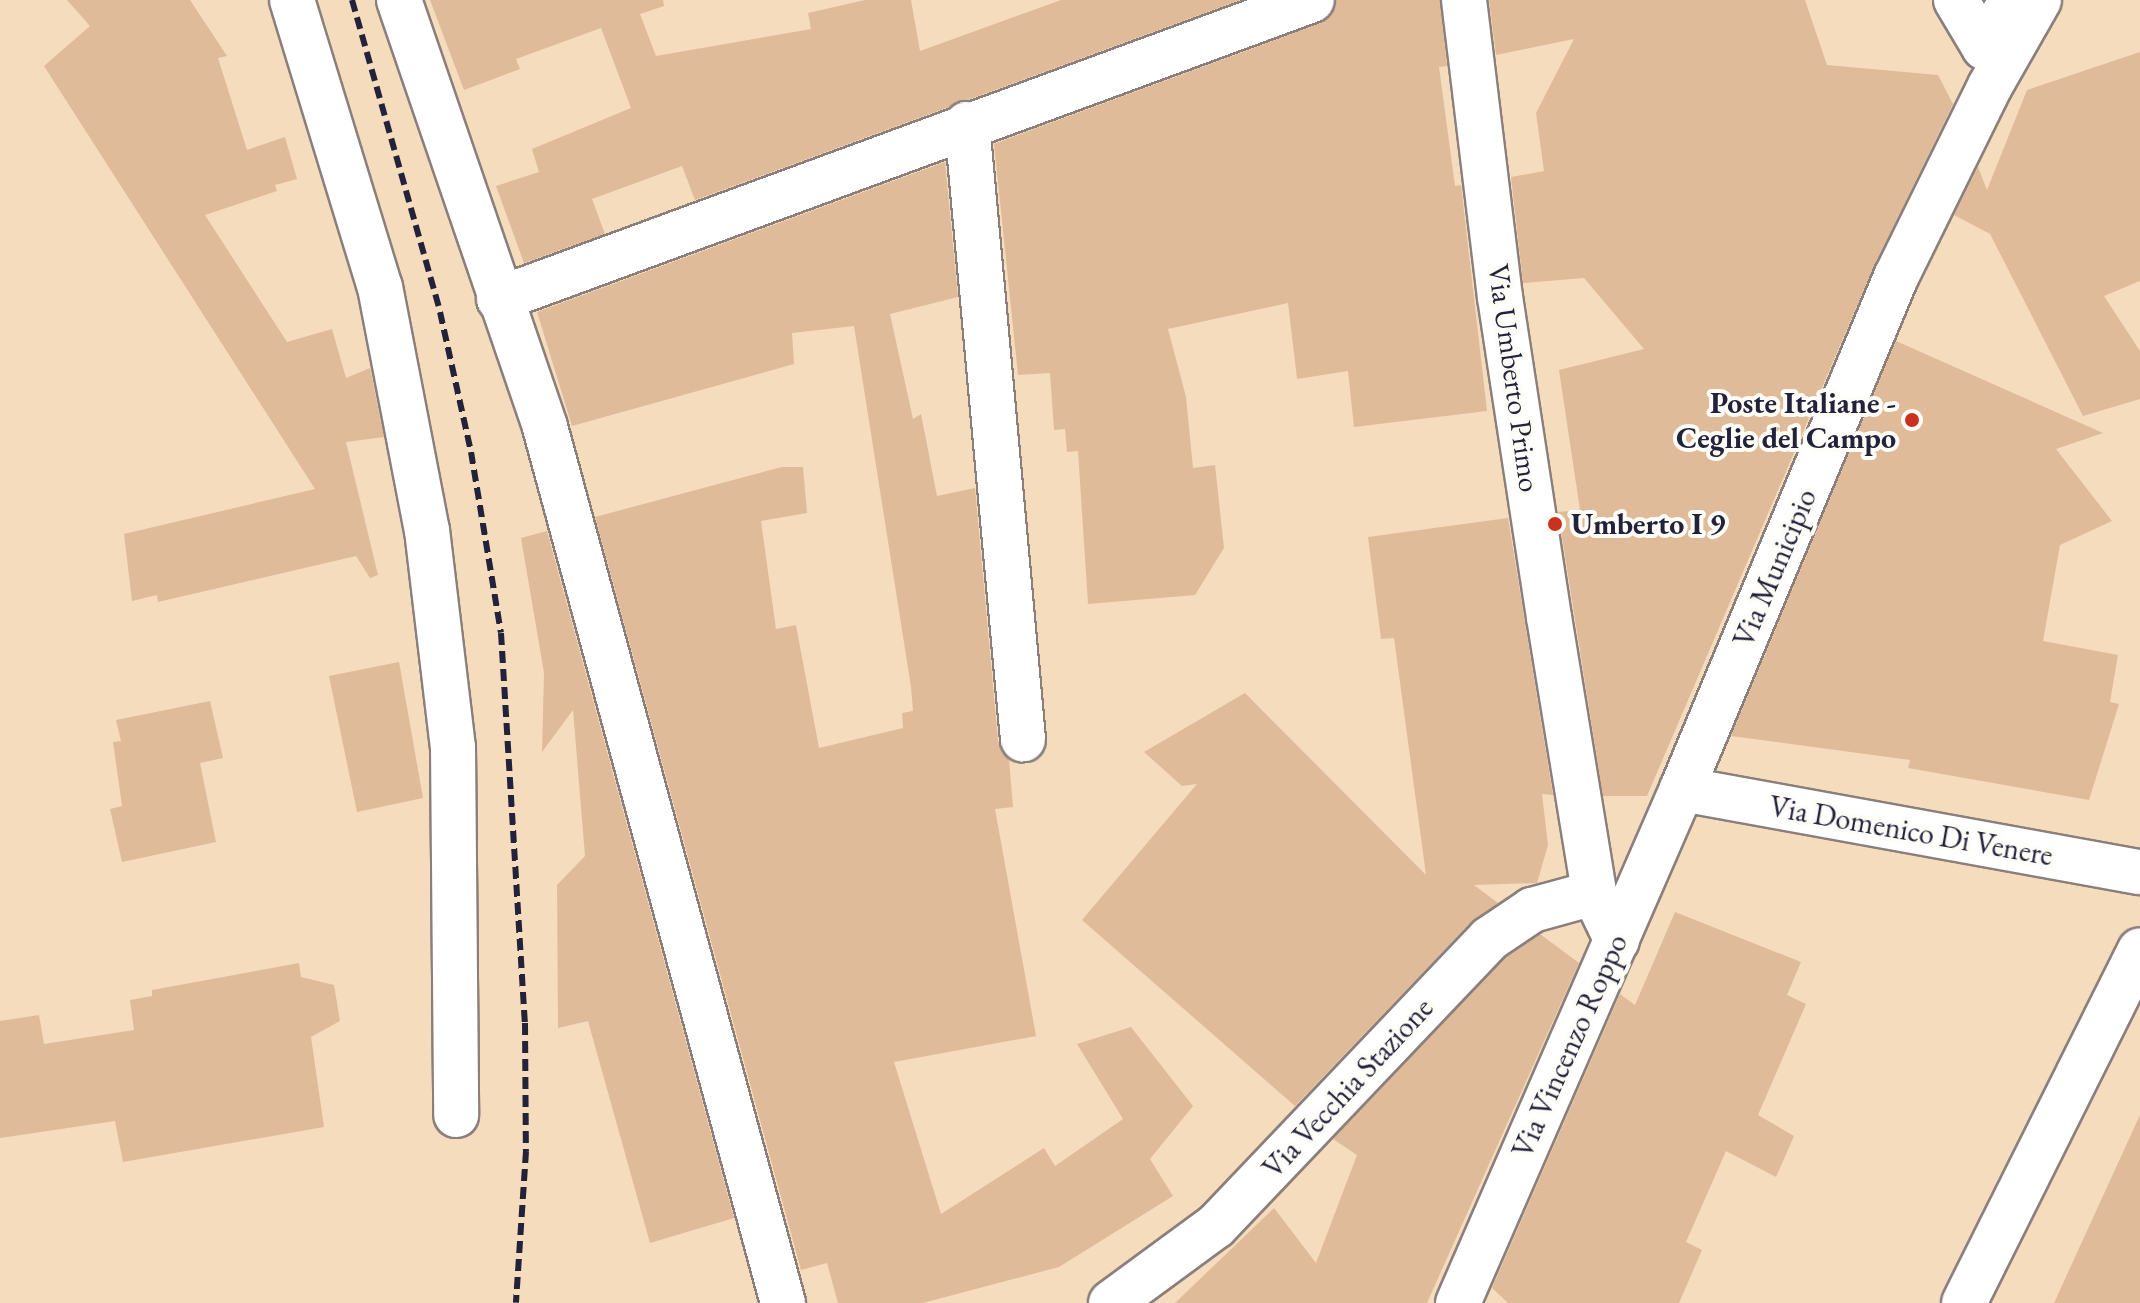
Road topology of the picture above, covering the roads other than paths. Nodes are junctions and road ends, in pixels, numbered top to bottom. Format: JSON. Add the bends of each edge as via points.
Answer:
{"nodes":[{"id":1,"x":292,"y":0,"type":"edge"},
{"id":2,"x":399,"y":0,"type":"edge"},
{"id":3,"x":1312,"y":0,"type":"edge"},
{"id":4,"x":1464,"y":0,"type":"edge"},
{"id":5,"x":1938,"y":0,"type":"edge"},
{"id":6,"x":1956,"y":0,"type":"edge"},
{"id":7,"x":2012,"y":0,"type":"edge"},
{"id":8,"x":2039,"y":0,"type":"edge"},
{"id":9,"x":1990,"y":86,"type":"junction"},
{"id":10,"x":967,"y":124,"type":"junction"},
{"id":11,"x":499,"y":299,"type":"junction"},
{"id":12,"x":1023,"y":739,"type":"dead end"},
{"id":13,"x":1682,"y":789,"type":"junction"},
{"id":14,"x":2140,"y":872,"type":"edge"},
{"id":15,"x":1594,"y":893,"type":"junction"},
{"id":16,"x":1617,"y":941,"type":"junction"},
{"id":17,"x":2140,"y":950,"type":"edge"},
{"id":18,"x":456,"y":1115,"type":"dead end"},
{"id":19,"x":1468,"y":1298,"type":"edge"},
{"id":20,"x":783,"y":1303,"type":"edge"},
{"id":21,"x":1111,"y":1303,"type":"edge"},
{"id":22,"x":1964,"y":1303,"type":"edge"}],
"edges":[{"from":1,"to":18,"type":"street","via":[[380,287],[427,530],[453,747]]},
{"from":2,"to":11,"type":"street"},
{"from":3,"to":10,"type":"street"},
{"from":4,"to":15,"type":"street","name":"Via Umberto Primo","via":[[1500,297]]},
{"from":5,"to":9,"type":"street"},
{"from":6,"to":7,"type":"street","via":[[1984,47]]},
{"from":8,"to":9,"type":"street","name":"Via Municipio"},
{"from":9,"to":13,"type":"street","name":"Via Municipio","via":[[1896,277]]},
{"from":10,"to":11,"type":"street"},
{"from":10,"to":12,"type":"street"},
{"from":11,"to":20,"type":"street","via":[[545,427]]},
{"from":13,"to":14,"type":"street","name":"Via Domenico Di Venere"},
{"from":13,"to":16,"type":"street","name":"Via Vincenzo Roppo"},
{"from":15,"to":16,"type":"street","name":"Via Umberto Primo"},
{"from":15,"to":21,"type":"street","name":"Via Vecchia Stazione","via":[[1532,910],[1489,939],[1216,1226]]},
{"from":16,"to":19,"type":"street","name":"Via Vincenzo Roppo"},
{"from":17,"to":22,"type":"street"}]}
